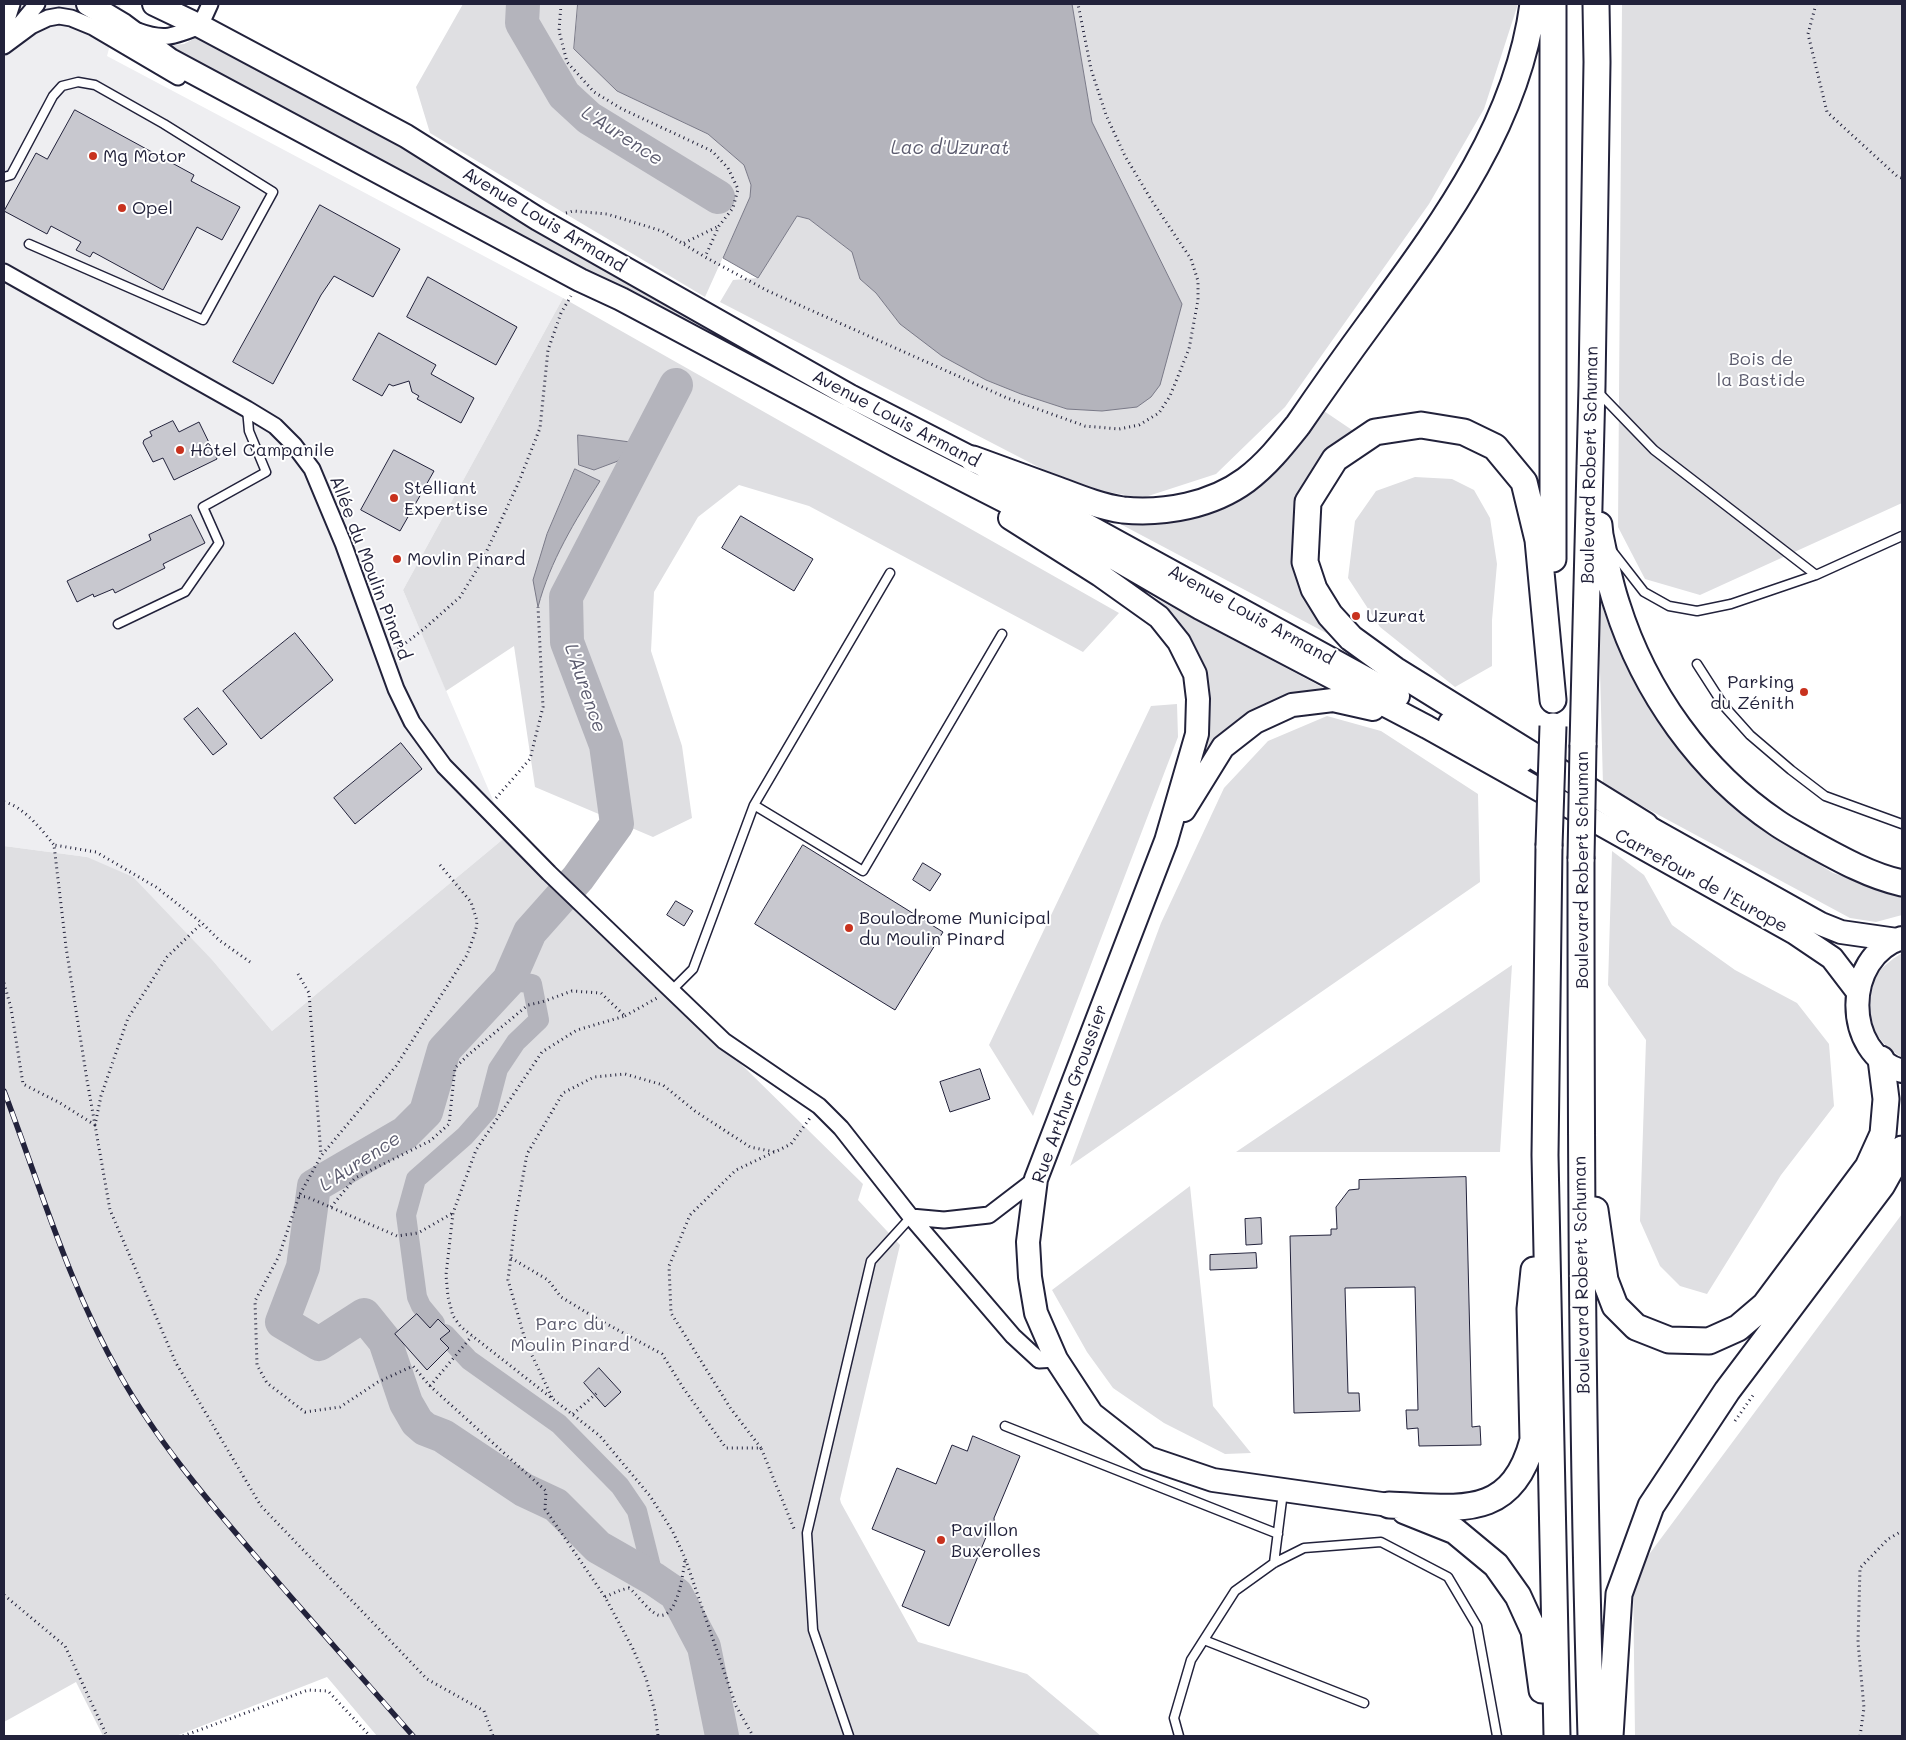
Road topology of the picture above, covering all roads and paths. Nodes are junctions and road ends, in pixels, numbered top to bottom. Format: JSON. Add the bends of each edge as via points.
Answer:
{"nodes":[{"id":1,"x":12,"y":4,"type":"edge"},
{"id":2,"x":37,"y":4,"type":"edge"},
{"id":3,"x":88,"y":4,"type":"edge"},
{"id":4,"x":154,"y":4,"type":"edge"},
{"id":5,"x":210,"y":4,"type":"edge"},
{"id":6,"x":561,"y":4,"type":"edge"},
{"id":7,"x":1078,"y":4,"type":"edge"},
{"id":8,"x":1533,"y":4,"type":"edge"},
{"id":9,"x":1554,"y":4,"type":"edge"},
{"id":10,"x":1596,"y":4,"type":"edge"},
{"id":11,"x":1816,"y":4,"type":"edge"},
{"id":12,"x":123,"y":25,"type":"junction"},
{"id":13,"x":200,"y":26,"type":"junction"},
{"id":14,"x":4,"y":30,"type":"edge"},
{"id":15,"x":4,"y":46,"type":"edge"},
{"id":16,"x":228,"y":91,"type":"junction"},
{"id":17,"x":4,"y":177,"type":"edge"},
{"id":18,"x":1902,"y":178,"type":"edge"},
{"id":19,"x":538,"y":219,"type":"junction"},
{"id":20,"x":719,"y":226,"type":"junction"},
{"id":21,"x":684,"y":243,"type":"junction"},
{"id":22,"x":29,"y":244,"type":"dead end"},
{"id":23,"x":705,"y":257,"type":"junction"},
{"id":24,"x":4,"y":272,"type":"edge"},
{"id":25,"x":580,"y":280,"type":"junction"},
{"id":26,"x":1592,"y":386,"type":"junction"},
{"id":27,"x":247,"y":409,"type":"junction"},
{"id":28,"x":899,"y":447,"type":"junction"},
{"id":29,"x":973,"y":459,"type":"junction"},
{"id":30,"x":1600,"y":535,"type":"junction"},
{"id":31,"x":1902,"y":536,"type":"edge"},
{"id":32,"x":890,"y":573,"type":"dead end"},
{"id":33,"x":1816,"y":575,"type":"junction"},
{"id":34,"x":538,"y":607,"type":"dead end"},
{"id":35,"x":118,"y":624,"type":"dead end"},
{"id":36,"x":1002,"y":634,"type":"dead end"},
{"id":37,"x":385,"y":659,"type":"junction"},
{"id":38,"x":1697,"y":664,"type":"dead end"},
{"id":39,"x":1552,"y":700,"type":"junction"},
{"id":40,"x":1427,"y":727,"type":"junction"},
{"id":41,"x":4,"y":802,"type":"edge"},
{"id":42,"x":754,"y":805,"type":"junction"},
{"id":43,"x":485,"y":810,"type":"junction"},
{"id":44,"x":1902,"y":824,"type":"edge"},
{"id":45,"x":1645,"y":825,"type":"junction"},
{"id":46,"x":1166,"y":841,"type":"junction"},
{"id":47,"x":54,"y":845,"type":"junction"},
{"id":48,"x":440,"y":865,"type":"dead end"},
{"id":49,"x":1902,"y":883,"type":"edge"},
{"id":50,"x":202,"y":923,"type":"junction"},
{"id":51,"x":1900,"y":939,"type":"edge"},
{"id":52,"x":250,"y":962,"type":"dead end"},
{"id":53,"x":298,"y":974,"type":"dead end"},
{"id":54,"x":4,"y":983,"type":"edge"},
{"id":55,"x":672,"y":990,"type":"junction"},
{"id":56,"x":1858,"y":992,"type":"junction"},
{"id":57,"x":625,"y":1016,"type":"junction"},
{"id":58,"x":1881,"y":1059,"type":"junction"},
{"id":59,"x":1902,"y":1071,"type":"edge"},
{"id":60,"x":819,"y":1106,"type":"junction"},
{"id":61,"x":1581,"y":1116,"type":"junction"},
{"id":62,"x":95,"y":1125,"type":"junction"},
{"id":63,"x":1902,"y":1149,"type":"edge"},
{"id":64,"x":775,"y":1152,"type":"junction"},
{"id":65,"x":1545,"y":1154,"type":"junction"},
{"id":66,"x":321,"y":1156,"type":"junction"},
{"id":67,"x":1036,"y":1179,"type":"junction"},
{"id":68,"x":299,"y":1196,"type":"junction"},
{"id":69,"x":330,"y":1207,"type":"junction"},
{"id":70,"x":453,"y":1212,"type":"junction"},
{"id":71,"x":911,"y":1217,"type":"junction"},
{"id":72,"x":511,"y":1258,"type":"junction"},
{"id":73,"x":472,"y":1336,"type":"junction"},
{"id":74,"x":1056,"y":1360,"type":"junction"},
{"id":75,"x":430,"y":1386,"type":"junction"},
{"id":76,"x":1760,"y":1386,"type":"dead end"},
{"id":77,"x":598,"y":1392,"type":"dead end"},
{"id":78,"x":552,"y":1398,"type":"junction"},
{"id":79,"x":573,"y":1414,"type":"junction"},
{"id":80,"x":1005,"y":1426,"type":"dead end"},
{"id":81,"x":1732,"y":1427,"type":"dead end"},
{"id":82,"x":761,"y":1448,"type":"junction"},
{"id":83,"x":1283,"y":1490,"type":"junction"},
{"id":84,"x":1389,"y":1505,"type":"junction"},
{"id":85,"x":1902,"y":1531,"type":"edge"},
{"id":86,"x":1278,"y":1534,"type":"junction"},
{"id":87,"x":685,"y":1558,"type":"junction"},
{"id":88,"x":808,"y":1561,"type":"junction"},
{"id":89,"x":1274,"y":1563,"type":"junction"},
{"id":90,"x":4,"y":1594,"type":"edge"},
{"id":91,"x":605,"y":1597,"type":"junction"},
{"id":92,"x":1204,"y":1640,"type":"junction"},
{"id":93,"x":1364,"y":1703,"type":"dead end"},
{"id":94,"x":107,"y":1736,"type":"edge"},
{"id":95,"x":183,"y":1736,"type":"edge"},
{"id":96,"x":370,"y":1736,"type":"edge"},
{"id":97,"x":493,"y":1736,"type":"edge"},
{"id":98,"x":658,"y":1736,"type":"edge"},
{"id":99,"x":753,"y":1736,"type":"edge"},
{"id":100,"x":849,"y":1736,"type":"edge"},
{"id":101,"x":1179,"y":1736,"type":"edge"},
{"id":102,"x":1497,"y":1736,"type":"edge"},
{"id":103,"x":1549,"y":1736,"type":"edge"},
{"id":104,"x":1557,"y":1736,"type":"edge"},
{"id":105,"x":1591,"y":1736,"type":"edge"},
{"id":106,"x":1610,"y":1736,"type":"edge"},
{"id":107,"x":1860,"y":1736,"type":"edge"}],
"edges":[{"from":1,"to":14,"type":"street"},
{"from":2,"to":15,"type":"street"},
{"from":3,"to":12,"type":"main road","name":"Avenue Louis Armand"},
{"from":4,"to":13,"type":"main road","name":"Avenue Louis Armand"},
{"from":5,"to":13,"type":"street"},
{"from":6,"to":20,"type":"path","via":[[559,31],[567,62],[594,92],[622,109],[712,151],[728,168],[738,190],[733,208]]},
{"from":7,"to":23,"type":"path","via":[[1091,69],[1106,116],[1125,156],[1191,259],[1198,281],[1198,300],[1189,348],[1170,396],[1159,413],[1140,425],[1119,429],[1085,426],[998,394],[768,291]]},
{"from":8,"to":29,"type":"main road","via":[[1529,32],[1510,91],[1485,152],[1452,208],[1298,425],[1273,456],[1245,480],[1216,497],[1186,506],[1123,510],[1096,504]]},
{"from":9,"to":39,"type":"main road","name":"Boulevard Robert Schuman"},
{"from":10,"to":26,"type":"main road","name":"Boulevard Robert Schuman"},
{"from":11,"to":18,"type":"path","via":[[1808,34],[1827,112]]},
{"from":12,"to":13,"type":"street","via":[[162,38],[174,37]]},
{"from":12,"to":16,"type":"main road","name":"Avenue Louis Armand","via":[[170,60]]},
{"from":13,"to":19,"type":"main road","name":"Avenue Louis Armand","via":[[406,136]]},
{"from":15,"to":16,"type":"street","via":[[48,18],[71,18],[93,27],[202,90]]},
{"from":16,"to":25,"type":"main road","name":"Avenue Louis Armand"},
{"from":17,"to":22,"type":"lane","via":[[10,175],[53,96],[62,86],[78,82],[95,85],[147,114],[273,192],[203,320]]},
{"from":19,"to":21,"type":"path","via":[[573,211],[607,214],[662,231]]},
{"from":19,"to":29,"type":"main road","name":"Avenue Louis Armand","via":[[850,396]]},
{"from":20,"to":21,"type":"path"},
{"from":20,"to":23,"type":"path"},
{"from":21,"to":23,"type":"path"},
{"from":24,"to":27,"type":"street","name":"Allée du Moulin Pinard"},
{"from":25,"to":28,"type":"main road","name":"Avenue Louis Armand"},
{"from":25,"to":37,"type":"path","via":[[561,313],[548,350],[540,428],[481,563],[460,597]]},
{"from":26,"to":30,"type":"main road"},
{"from":26,"to":33,"type":"lane","via":[[1654,450]]},
{"from":26,"to":61,"type":"main road","name":"Boulevard Robert Schuman","bridge":true,"via":[[1581,858]]},
{"from":27,"to":35,"type":"lane","via":[[250,431],[266,472],[203,507],[219,544],[185,592]]},
{"from":27,"to":37,"type":"street","name":"Allée du Moulin Pinard","via":[[275,426],[312,469]]},
{"from":28,"to":40,"type":"main road","name":"Avenue Louis Armand","via":[[1093,546],[1200,608]]},
{"from":28,"to":46,"type":"main road","via":[[1100,575],[1159,617],[1178,642],[1195,674],[1197,734]]},
{"from":29,"to":45,"type":"main road","name":"Avenue Louis Armand","via":[[1066,514],[1371,681]]},
{"from":30,"to":33,"type":"lane","via":[[1644,592],[1668,606],[1697,611],[1731,604]]},
{"from":30,"to":49,"type":"main road","via":[[1617,605],[1645,675],[1686,738],[1728,785],[1776,823],[1876,876]]},
{"from":31,"to":33,"type":"lane"},
{"from":32,"to":42,"type":"lane"},
{"from":34,"to":43,"type":"path","via":[[543,707],[530,759]]},
{"from":36,"to":42,"type":"lane","via":[[862,871]]},
{"from":37,"to":43,"type":"street","name":"Allée du Moulin Pinard","via":[[412,722],[444,766]]},
{"from":38,"to":44,"type":"lane","via":[[1724,706],[1744,728],[1825,796]]},
{"from":39,"to":45,"type":"main road","via":[[1538,540],[1524,482],[1495,446],[1464,432],[1421,425],[1375,432],[1335,459],[1308,502],[1305,562],[1314,589],[1330,615],[1351,638],[1395,670]]},
{"from":39,"to":65,"type":"main road","name":"Boulevard Robert Schuman","bridge":true},
{"from":40,"to":46,"type":"main road","via":[[1333,700],[1292,705],[1255,722],[1223,746]]},
{"from":40,"to":56,"type":"main road","name":"Carrefour de l'Europe","via":[[1795,933],[1832,958]]},
{"from":41,"to":47,"type":"path","via":[[36,823]]},
{"from":42,"to":55,"type":"lane","via":[[693,970]]},
{"from":43,"to":55,"type":"street","name":"Allée du Moulin Pinard"},
{"from":45,"to":51,"type":"main road","name":"Carrefour de l'Europe","via":[[1821,924],[1841,932]]},
{"from":46,"to":67,"type":"main road","name":"Rue Arthur Groussier"},
{"from":47,"to":50,"type":"path","via":[[96,852],[156,887]]},
{"from":47,"to":62,"type":"path","via":[[66,947]]},
{"from":48,"to":66,"type":"path","via":[[471,902],[477,921],[467,954],[396,1066]]},
{"from":50,"to":52,"type":"path"},
{"from":50,"to":62,"type":"path","via":[[167,957],[128,1018],[101,1096]]},
{"from":51,"to":56,"type":"main road","name":"Carrefour de l'Europe","via":[[1871,961]]},
{"from":53,"to":66,"type":"path","via":[[309,993]]},
{"from":54,"to":62,"type":"path","via":[[23,1084]]},
{"from":55,"to":57,"type":"path"},
{"from":55,"to":60,"type":"street","name":"Allée du Moulin Pinard","via":[[724,1041]]},
{"from":56,"to":58,"type":"main road","name":"Carrefour de l'Europe","via":[[1856,1010],[1860,1028]]},
{"from":57,"to":69,"type":"path","via":[[601,993],[572,991],[528,1005],[456,1068],[449,1124],[430,1141],[355,1178]]},
{"from":57,"to":70,"type":"path","via":[[577,1030],[542,1052],[476,1150]]},
{"from":58,"to":59,"type":"main road","name":"Carrefour de l'Europe"},
{"from":58,"to":61,"type":"main road","via":[[1886,1099],[1883,1134],[1868,1167],[1765,1305],[1738,1328],[1709,1340],[1669,1340],[1636,1328],[1615,1306],[1605,1280]]},
{"from":60,"to":64,"type":"path","via":[[791,1144]]},
{"from":60,"to":71,"type":"street","name":"Allée du Moulin Pinard","via":[[841,1128]]},
{"from":61,"to":105,"type":"main road","name":"Boulevard Robert Schuman","via":[[1585,1523]]},
{"from":62,"to":97,"type":"path","via":[[110,1210],[172,1354],[261,1506],[427,1679],[484,1712]]},
{"from":63,"to":106,"type":"main road","via":[[1882,1185],[1727,1391],[1651,1506],[1619,1594]]},
{"from":64,"to":72,"type":"path","via":[[750,1147],[694,1111],[663,1085],[625,1074],[594,1077],[563,1093],[527,1154]]},
{"from":64,"to":82,"type":"path","via":[[736,1170],[690,1215],[668,1266],[671,1313],[730,1409]]},
{"from":65,"to":84,"type":"main road","via":[[1530,1309],[1534,1440],[1529,1458],[1520,1475],[1501,1496],[1469,1507]]},
{"from":65,"to":104,"type":"main road","name":"Boulevard Robert Schuman"},
{"from":66,"to":68,"type":"path"},
{"from":67,"to":71,"type":"street","via":[[989,1215],[944,1220]]},
{"from":67,"to":74,"type":"main road","name":"Rue Arthur Groussier","via":[[1028,1242],[1030,1277],[1036,1313]]},
{"from":68,"to":69,"type":"path"},
{"from":68,"to":75,"type":"path","via":[[279,1256],[255,1301],[257,1365],[267,1383],[306,1412],[340,1407],[378,1382],[414,1366]]},
{"from":69,"to":70,"type":"path","via":[[397,1236],[418,1233]]},
{"from":70,"to":73,"type":"path","via":[[446,1275],[448,1297],[453,1316]]},
{"from":71,"to":74,"type":"street","name":"Allée du Moulin Pinard","via":[[1013,1336],[1039,1360]]},
{"from":71,"to":88,"type":"lane","via":[[872,1261],[807,1533]]},
{"from":72,"to":78,"type":"path","via":[[508,1280],[526,1343]]},
{"from":72,"to":82,"type":"path","via":[[548,1280],[561,1297],[594,1318],[662,1354],[726,1448]]},
{"from":73,"to":75,"type":"path"},
{"from":73,"to":78,"type":"path"},
{"from":74,"to":83,"type":"main road","name":"Rue Arthur Groussier","via":[[1092,1414],[1148,1458],[1213,1480]]},
{"from":75,"to":91,"type":"path","via":[[546,1491],[545,1509]]},
{"from":76,"to":81,"type":"path"},
{"from":77,"to":79,"type":"path"},
{"from":78,"to":79,"type":"path"},
{"from":79,"to":87,"type":"path","via":[[600,1436],[650,1496]]},
{"from":80,"to":86,"type":"lane"},
{"from":82,"to":88,"type":"path"},
{"from":83,"to":84,"type":"main road","name":"Rue Arthur Groussier"},
{"from":83,"to":86,"type":"lane"},
{"from":84,"to":103,"type":"main road","via":[[1455,1531],[1496,1565],[1518,1596],[1534,1631]]},
{"from":85,"to":107,"type":"path","via":[[1888,1539],[1860,1568],[1858,1642],[1864,1708]]},
{"from":86,"to":89,"type":"lane"},
{"from":87,"to":91,"type":"path","via":[[681,1588],[673,1606],[665,1614],[652,1612],[628,1588]]},
{"from":87,"to":99,"type":"path","via":[[736,1706]]},
{"from":88,"to":100,"type":"lane","via":[[813,1630]]},
{"from":89,"to":92,"type":"lane","via":[[1235,1591]]},
{"from":89,"to":102,"type":"lane","via":[[1304,1548],[1381,1542],[1448,1577],[1477,1626]]},
{"from":90,"to":94,"type":"path","via":[[65,1646]]},
{"from":91,"to":98,"type":"path","via":[[646,1678]]},
{"from":92,"to":93,"type":"lane"},
{"from":92,"to":101,"type":"lane","via":[[1191,1660],[1174,1718]]},
{"from":95,"to":96,"type":"path","via":[[308,1690],[328,1691]]}]}
